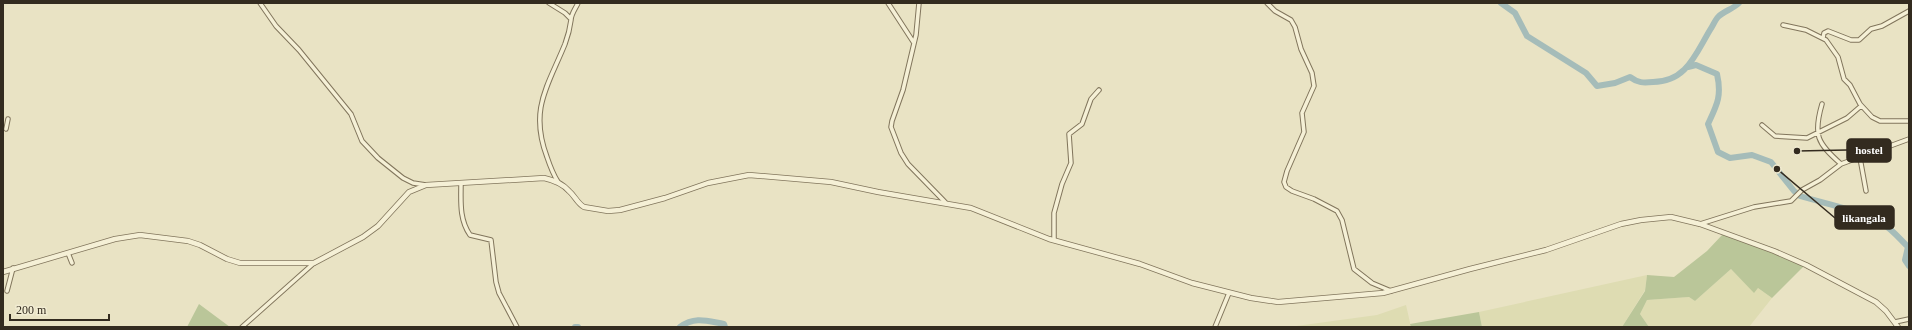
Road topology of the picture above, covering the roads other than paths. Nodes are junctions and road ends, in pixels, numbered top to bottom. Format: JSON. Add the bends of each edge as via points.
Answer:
{"nodes":[{"id":1,"x":260,"y":3,"type":"edge"},
{"id":2,"x":549,"y":3,"type":"edge"},
{"id":3,"x":578,"y":3,"type":"edge"},
{"id":4,"x":888,"y":3,"type":"edge"},
{"id":5,"x":919,"y":3,"type":"edge"},
{"id":6,"x":1267,"y":3,"type":"edge"},
{"id":7,"x":1909,"y":11,"type":"edge"},
{"id":8,"x":570,"y":19,"type":"junction"},
{"id":9,"x":1784,"y":25,"type":"dead end"},
{"id":10,"x":1823,"y":38,"type":"junction"},
{"id":11,"x":914,"y":43,"type":"junction"},
{"id":12,"x":1099,"y":90,"type":"dead end"},
{"id":13,"x":1822,"y":104,"type":"dead end"},
{"id":14,"x":1862,"y":106,"type":"junction"},
{"id":15,"x":8,"y":119,"type":"dead end"},
{"id":16,"x":1909,"y":119,"type":"edge"},
{"id":17,"x":1762,"y":125,"type":"dead end"},
{"id":18,"x":6,"y":129,"type":"dead end"},
{"id":19,"x":1818,"y":133,"type":"junction"},
{"id":20,"x":1909,"y":139,"type":"edge"},
{"id":21,"x":1860,"y":158,"type":"junction"},
{"id":22,"x":1841,"y":164,"type":"junction"},
{"id":23,"x":461,"y":183,"type":"junction"},
{"id":24,"x":558,"y":183,"type":"junction"},
{"id":25,"x":426,"y":185,"type":"junction"},
{"id":26,"x":1866,"y":191,"type":"dead end"},
{"id":27,"x":945,"y":202,"type":"junction"},
{"id":28,"x":1700,"y":224,"type":"junction"},
{"id":29,"x":1054,"y":240,"type":"junction"},
{"id":30,"x":68,"y":253,"type":"junction"},
{"id":31,"x":72,"y":263,"type":"dead end"},
{"id":32,"x":314,"y":263,"type":"junction"},
{"id":33,"x":13,"y":268,"type":"junction"},
{"id":34,"x":3,"y":272,"type":"edge"},
{"id":35,"x":7,"y":291,"type":"dead end"},
{"id":36,"x":1392,"y":291,"type":"junction"},
{"id":37,"x":1229,"y":293,"type":"junction"},
{"id":38,"x":1909,"y":319,"type":"edge"},
{"id":39,"x":1896,"y":325,"type":"edge"},
{"id":40,"x":242,"y":327,"type":"edge"},
{"id":41,"x":517,"y":327,"type":"edge"},
{"id":42,"x":1215,"y":327,"type":"edge"}],
"edges":[{"from":1,"to":25,"type":"street","via":[[276,26],[351,114],[362,141],[403,178]]},
{"from":2,"to":8,"type":"street"},
{"from":3,"to":8,"type":"street"},
{"from":4,"to":11,"type":"street"},
{"from":5,"to":11,"type":"street"},
{"from":6,"to":36,"type":"street","via":[[1294,24],[1312,73],[1314,86],[1302,114],[1304,132],[1287,171],[1284,182],[1286,187],[1337,211],[1342,220],[1354,269],[1372,283]]},
{"from":7,"to":10,"type":"street","via":[[1871,29],[1859,40],[1828,31],[1824,33]]},
{"from":8,"to":24,"type":"street","via":[[566,43],[539,110],[545,150]]},
{"from":9,"to":10,"type":"street","via":[[1806,30]]},
{"from":10,"to":14,"type":"street","via":[[1838,57],[1844,78]]},
{"from":11,"to":27,"type":"street","via":[[903,90],[892,121],[892,131],[908,164]]},
{"from":12,"to":29,"type":"street","via":[[1091,99],[1082,124],[1069,134],[1071,163],[1054,213]]},
{"from":13,"to":19,"type":"street","via":[[1817,124]]},
{"from":14,"to":16,"type":"street","via":[[1876,119]]},
{"from":14,"to":19,"type":"street","via":[[1847,118]]},
{"from":15,"to":18,"type":"street"},
{"from":17,"to":19,"type":"street","via":[[1774,136],[1807,138]]},
{"from":19,"to":22,"type":"street","via":[[1827,151]]},
{"from":20,"to":21,"type":"street"},
{"from":21,"to":22,"type":"street"},
{"from":21,"to":26,"type":"street"},
{"from":22,"to":28,"type":"street","via":[[1804,189],[1791,202],[1754,207]]},
{"from":23,"to":24,"type":"street","via":[[534,178],[544,178]]},
{"from":23,"to":25,"type":"street"},
{"from":23,"to":41,"type":"street","via":[[460,207],[464,222],[470,235],[491,240],[496,282]]},
{"from":24,"to":27,"type":"street","via":[[569,190],[580,205],[608,211],[636,206],[708,183],[757,174],[831,182],[899,196]]},
{"from":25,"to":32,"type":"street","via":[[409,192],[378,226],[363,237]]},
{"from":27,"to":29,"type":"street","via":[[976,209]]},
{"from":28,"to":36,"type":"street","via":[[1671,217],[1641,220],[1609,228],[1546,250]]},
{"from":28,"to":39,"type":"street","via":[[1771,249],[1806,265],[1876,302],[1885,309]]},
{"from":29,"to":37,"type":"street","via":[[1120,257],[1192,283]]},
{"from":30,"to":31,"type":"street"},
{"from":30,"to":32,"type":"street","via":[[115,239],[140,235],[188,241],[240,263]]},
{"from":30,"to":33,"type":"street"},
{"from":32,"to":40,"type":"street"},
{"from":33,"to":34,"type":"street"},
{"from":33,"to":35,"type":"street"},
{"from":36,"to":37,"type":"street","via":[[1278,302]]},
{"from":37,"to":42,"type":"street"},
{"from":38,"to":39,"type":"street"}]}
